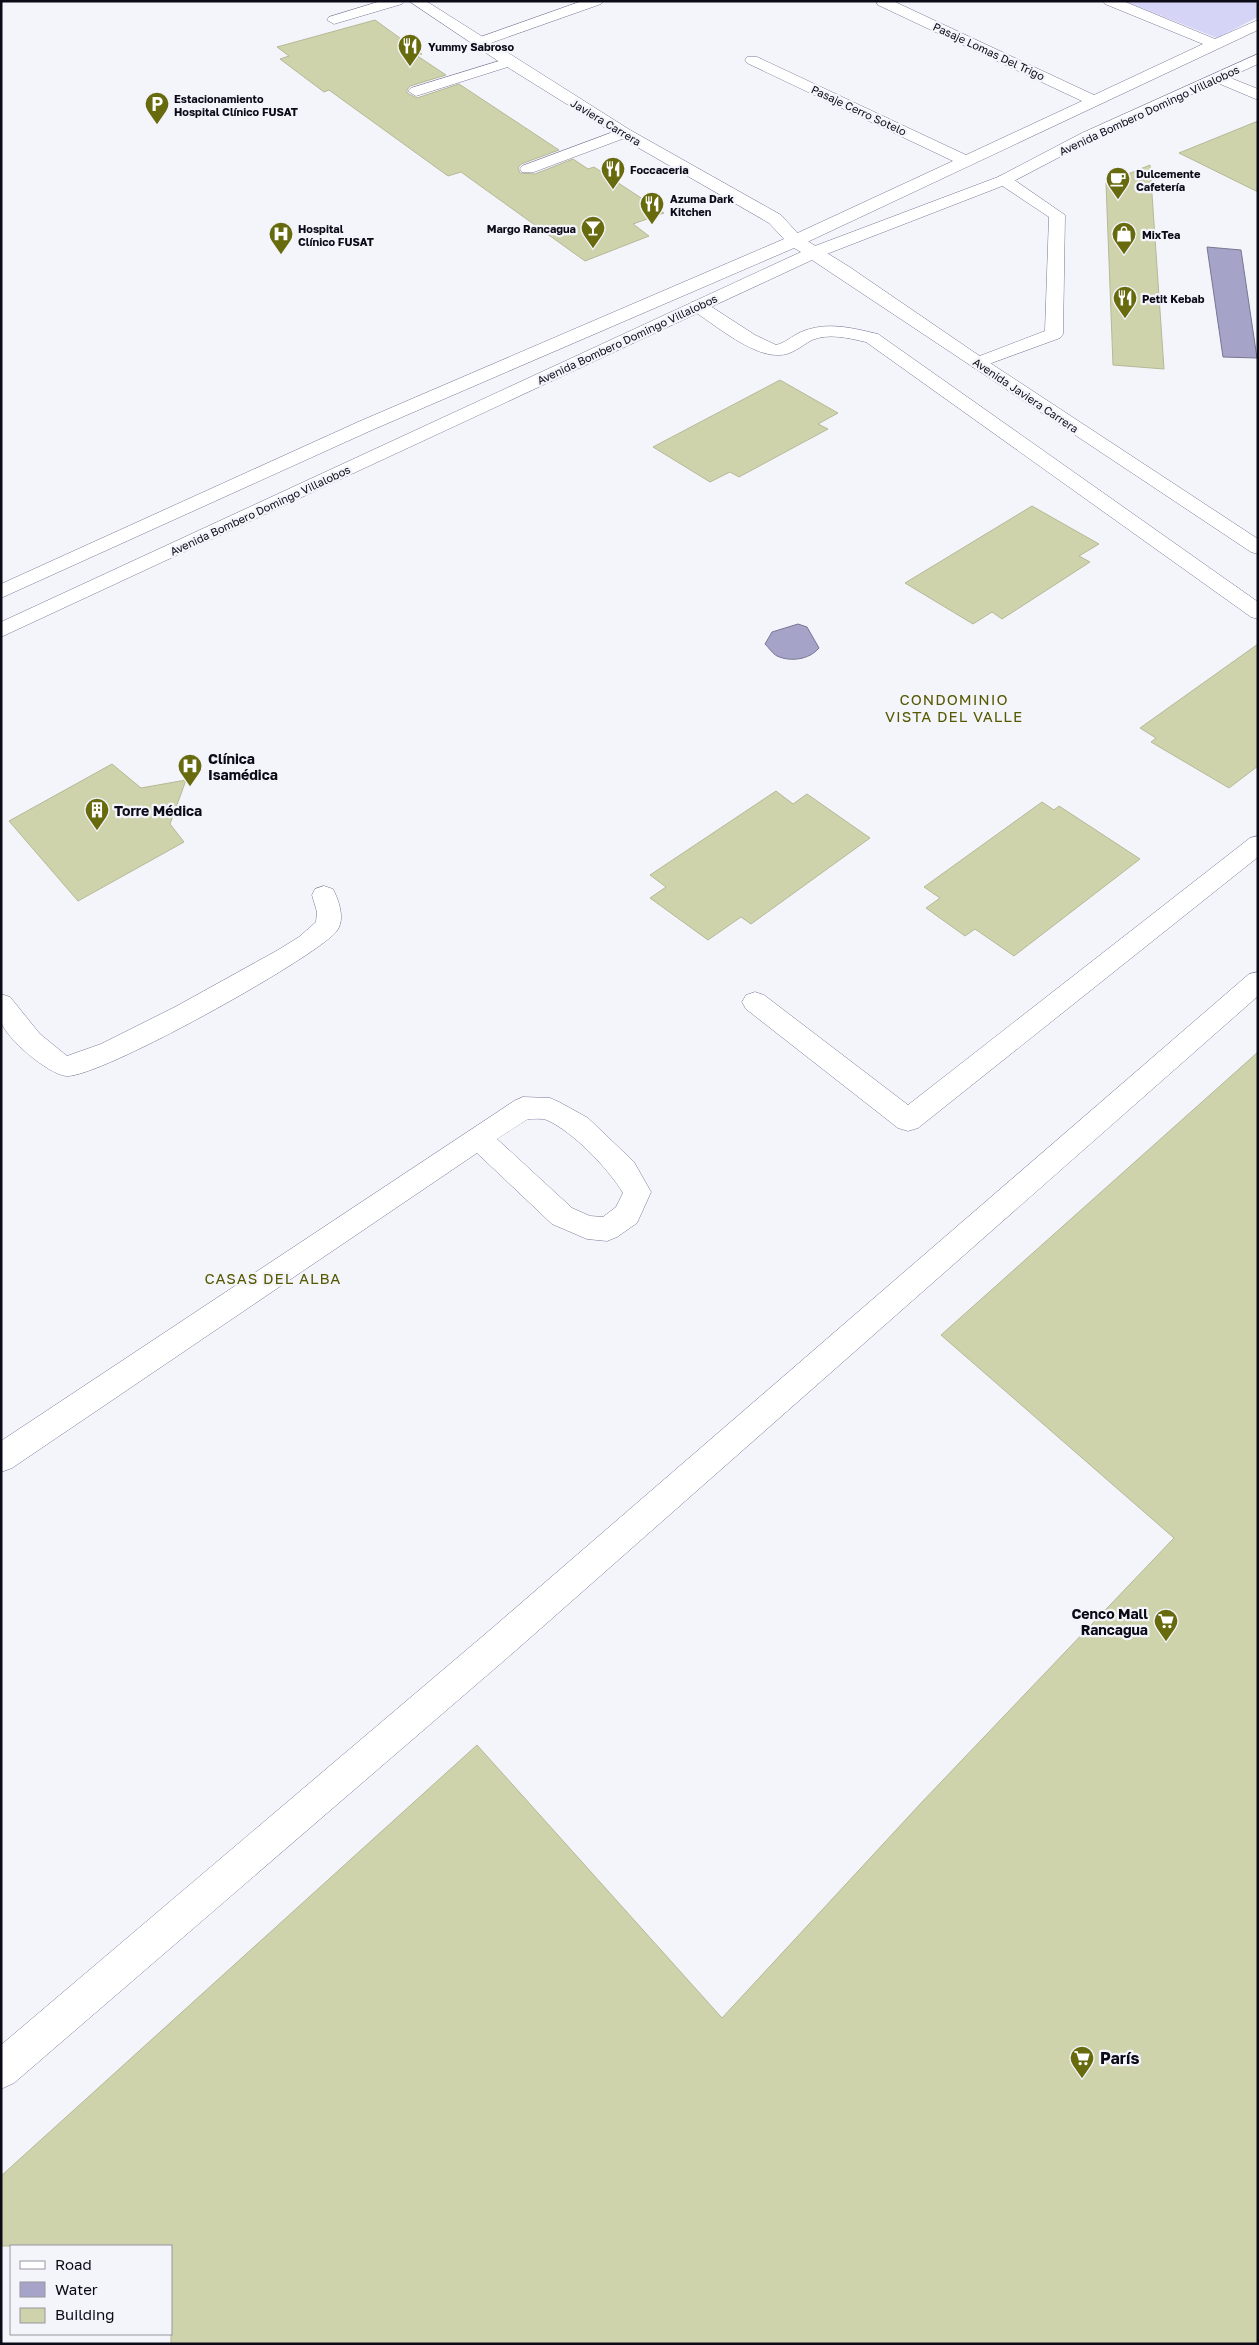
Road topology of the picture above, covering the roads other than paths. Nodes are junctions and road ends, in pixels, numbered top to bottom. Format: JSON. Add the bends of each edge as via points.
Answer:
{"nodes":[{"id":1,"x":397,"y":1,"type":"edge"},
{"id":2,"x":416,"y":1,"type":"edge"},
{"id":3,"x":596,"y":1,"type":"edge"},
{"id":4,"x":1110,"y":1,"type":"edge"},
{"id":5,"x":883,"y":2,"type":"edge"},
{"id":6,"x":334,"y":20,"type":"dead end"},
{"id":7,"x":1258,"y":24,"type":"edge"},
{"id":8,"x":480,"y":42,"type":"junction"},
{"id":9,"x":1217,"y":45,"type":"junction"},
{"id":10,"x":1258,"y":58,"type":"edge"},
{"id":11,"x":752,"y":60,"type":"dead end"},
{"id":12,"x":509,"y":62,"type":"junction"},
{"id":13,"x":1180,"y":62,"type":"junction"},
{"id":14,"x":1218,"y":78,"type":"junction"},
{"id":15,"x":416,"y":91,"type":"dead end"},
{"id":16,"x":1258,"y":95,"type":"edge"},
{"id":17,"x":1095,"y":101,"type":"junction"},
{"id":18,"x":624,"y":133,"type":"junction"},
{"id":19,"x":967,"y":161,"type":"junction"},
{"id":20,"x":528,"y":169,"type":"dead end"},
{"id":21,"x":1004,"y":180,"type":"junction"},
{"id":22,"x":795,"y":241,"type":"junction"},
{"id":23,"x":813,"y":253,"type":"junction"},
{"id":24,"x":698,"y":306,"type":"junction"},
{"id":25,"x":978,"y":363,"type":"junction"},
{"id":26,"x":124,"y":536,"type":"junction"},
{"id":27,"x":1258,"y":548,"type":"edge"},
{"id":28,"x":153,"y":560,"type":"junction"},
{"id":29,"x":1,"y":592,"type":"edge"},
{"id":30,"x":1258,"y":612,"type":"edge"},
{"id":31,"x":1,"y":630,"type":"edge"},
{"id":32,"x":1258,"y":844,"type":"edge"},
{"id":33,"x":324,"y":895,"type":"dead end"},
{"id":34,"x":1258,"y":981,"type":"edge"},
{"id":35,"x":755,"y":1002,"type":"dead end"},
{"id":36,"x":1,"y":1004,"type":"edge"},
{"id":37,"x":478,"y":1138,"type":"junction"},
{"id":38,"x":1,"y":1458,"type":"edge"},
{"id":39,"x":1,"y":2070,"type":"edge"}],
"edges":[{"from":1,"to":6,"type":"street"},
{"from":2,"to":8,"type":"street","name":"Javiera Carrera"},
{"from":3,"to":8,"type":"street"},
{"from":4,"to":9,"type":"street"},
{"from":5,"to":17,"type":"street","name":"Pasaje Lomas Del Trigo"},
{"from":7,"to":9,"type":"street","name":"Avenida Bombero Domingo Villalobos"},
{"from":8,"to":12,"type":"street","name":"Javiera Carrera"},
{"from":9,"to":13,"type":"street","name":"Avenida Bombero Domingo Villalobos"},
{"from":10,"to":14,"type":"street","name":"Avenida Bombero Domingo Villalobos"},
{"from":11,"to":19,"type":"street","name":"Pasaje Cerro Sotelo"},
{"from":12,"to":15,"type":"street"},
{"from":12,"to":18,"type":"street","name":"Javiera Carrera"},
{"from":13,"to":14,"type":"street"},
{"from":13,"to":17,"type":"street","name":"Avenida Bombero Domingo Villalobos"},
{"from":14,"to":16,"type":"street"},
{"from":14,"to":21,"type":"street","name":"Avenida Bombero Domingo Villalobos","via":[[1088,136]]},
{"from":17,"to":19,"type":"street","name":"Avenida Bombero Domingo Villalobos"},
{"from":18,"to":20,"type":"street"},
{"from":18,"to":22,"type":"street","name":"Javiera Carrera","via":[[775,219]]},
{"from":19,"to":22,"type":"street","name":"Avenida Bombero Domingo Villalobos"},
{"from":21,"to":23,"type":"street","name":"Avenida Bombero Domingo Villalobos"},
{"from":21,"to":25,"type":"street","via":[[1057,215],[1054,334]]},
{"from":22,"to":23,"type":"street","name":"Avenida Javiera Carrera"},
{"from":22,"to":26,"type":"street","name":"Avenida Bombero Domingo Villalobos","via":[[365,426]]},
{"from":23,"to":24,"type":"street","name":"Avenida Bombero Domingo Villalobos"},
{"from":23,"to":25,"type":"street","name":"Avenida Javiera Carrera"},
{"from":24,"to":28,"type":"street","name":"Avenida Bombero Domingo Villalobos"},
{"from":24,"to":30,"type":"street","via":[[775,350],[787,348],[809,335],[841,330],[872,338]]},
{"from":25,"to":27,"type":"street","name":"Avenida Javiera Carrera"},
{"from":26,"to":28,"type":"street"},
{"from":26,"to":29,"type":"street","name":"Avenida Bombero Domingo Villalobos"},
{"from":28,"to":31,"type":"street","name":"Avenida Bombero Domingo Villalobos"},
{"from":32,"to":35,"type":"street","via":[[908,1120]]},
{"from":33,"to":36,"type":"street","via":[[329,912],[328,925],[306,944],[91,1060],[68,1066],[47,1058]]},
{"from":34,"to":39,"type":"street","via":[[494,1647]]},
{"from":37,"to":37,"type":"street","via":[[562,1216],[587,1227],[607,1229],[627,1215],[637,1192],[624,1170],[584,1132],[550,1109],[523,1108]]},
{"from":37,"to":38,"type":"street"}]}
